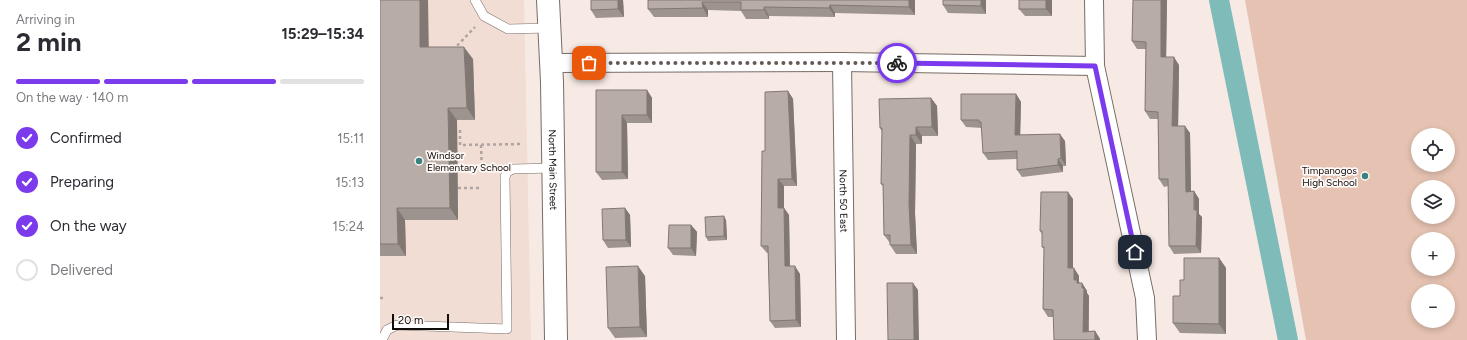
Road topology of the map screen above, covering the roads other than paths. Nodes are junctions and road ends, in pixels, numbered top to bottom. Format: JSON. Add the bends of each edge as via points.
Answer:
{"nodes":[{"id":1,"x":474,"y":0,"type":"edge"},
{"id":2,"x":548,"y":0,"type":"edge"},
{"id":3,"x":1094,"y":0,"type":"edge"},
{"id":4,"x":549,"y":28,"type":"junction"},
{"id":5,"x":842,"y":62,"type":"junction"},
{"id":6,"x":551,"y":63,"type":"junction"},
{"id":7,"x":1095,"y":66,"type":"junction"},
{"id":8,"x":553,"y":168,"type":"junction"},
{"id":9,"x":382,"y":340,"type":"edge"},
{"id":10,"x":556,"y":340,"type":"edge"},
{"id":11,"x":846,"y":340,"type":"edge"},
{"id":12,"x":1147,"y":340,"type":"edge"}],
"edges":[{"from":1,"to":4,"type":"lane","via":[[484,16],[508,29]]},
{"from":2,"to":4,"type":"street","name":"North Main Street"},
{"from":3,"to":7,"type":"street"},
{"from":4,"to":6,"type":"street","name":"North Main Street"},
{"from":5,"to":6,"type":"street"},
{"from":5,"to":7,"type":"street"},
{"from":5,"to":11,"type":"street","name":"North 50 East"},
{"from":6,"to":8,"type":"street","name":"North Main Street"},
{"from":7,"to":12,"type":"street","via":[[1145,298]]},
{"from":8,"to":9,"type":"lane","via":[[513,169],[505,177],[507,329],[397,325],[387,330]]},
{"from":8,"to":10,"type":"street","name":"North Main Street"}]}
